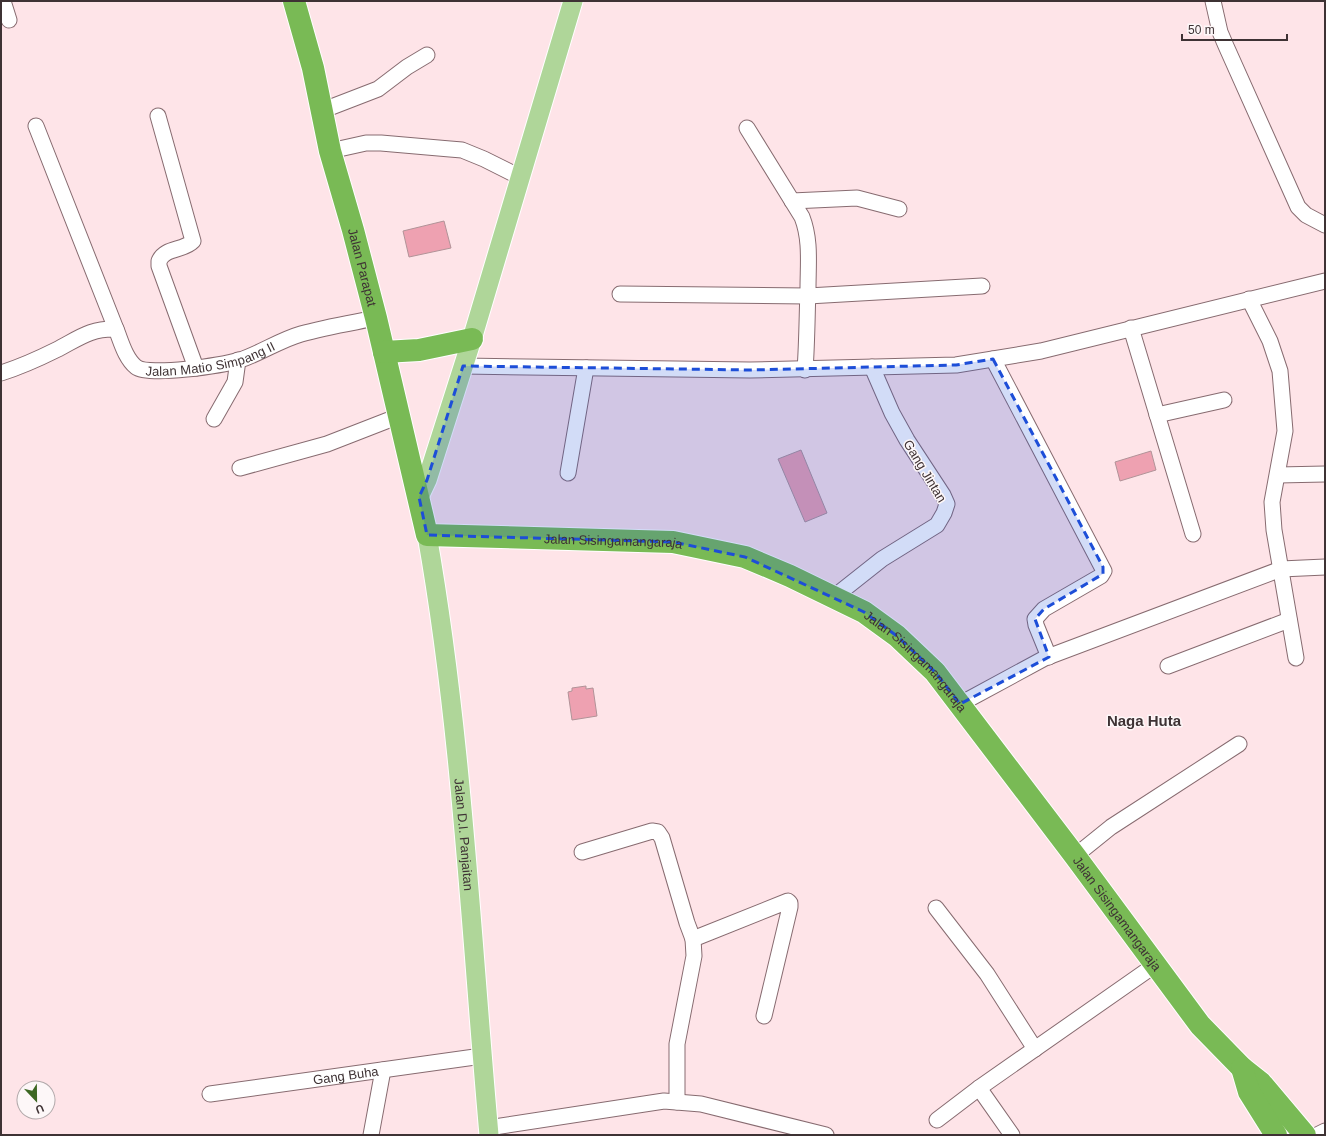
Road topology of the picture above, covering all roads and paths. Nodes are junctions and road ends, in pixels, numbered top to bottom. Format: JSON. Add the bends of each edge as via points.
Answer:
{"nodes":[{"id":1,"x":3,"y":1,"type":"edge"},
{"id":2,"x":294,"y":1,"type":"edge"},
{"id":3,"x":573,"y":1,"type":"edge"},
{"id":4,"x":1213,"y":1,"type":"edge"},
{"id":5,"x":9,"y":20,"type":"dead end"},
{"id":6,"x":427,"y":55,"type":"dead end"},
{"id":7,"x":321,"y":111,"type":"junction"},
{"id":8,"x":158,"y":116,"type":"dead end"},
{"id":9,"x":36,"y":126,"type":"dead end"},
{"id":10,"x":747,"y":128,"type":"dead end"},
{"id":11,"x":330,"y":151,"type":"junction"},
{"id":12,"x":520,"y":177,"type":"junction"},
{"id":13,"x":792,"y":201,"type":"junction"},
{"id":14,"x":899,"y":209,"type":"dead end"},
{"id":15,"x":1325,"y":225,"type":"edge"},
{"id":16,"x":1325,"y":281,"type":"edge"},
{"id":17,"x":982,"y":286,"type":"dead end"},
{"id":18,"x":620,"y":294,"type":"dead end"},
{"id":19,"x":808,"y":296,"type":"junction"},
{"id":20,"x":1249,"y":299,"type":"junction"},
{"id":21,"x":376,"y":318,"type":"junction"},
{"id":22,"x":1131,"y":328,"type":"junction"},
{"id":23,"x":116,"y":329,"type":"junction"},
{"id":24,"x":472,"y":339,"type":"junction"},
{"id":25,"x":384,"y":352,"type":"junction"},
{"id":26,"x":993,"y":359,"type":"junction"},
{"id":27,"x":238,"y":360,"type":"junction"},
{"id":28,"x":463,"y":366,"type":"junction"},
{"id":29,"x":872,"y":367,"type":"junction"},
{"id":30,"x":196,"y":368,"type":"junction"},
{"id":31,"x":586,"y":368,"type":"junction"},
{"id":32,"x":805,"y":370,"type":"junction"},
{"id":33,"x":1,"y":373,"type":"edge"},
{"id":34,"x":1224,"y":400,"type":"dead end"},
{"id":35,"x":1157,"y":415,"type":"junction"},
{"id":36,"x":399,"y":416,"type":"junction"},
{"id":37,"x":214,"y":418,"type":"dead end"},
{"id":38,"x":240,"y":468,"type":"dead end"},
{"id":39,"x":568,"y":473,"type":"dead end"},
{"id":40,"x":1325,"y":474,"type":"edge"},
{"id":41,"x":1278,"y":475,"type":"junction"},
{"id":42,"x":418,"y":497,"type":"junction"},
{"id":43,"x":1192,"y":534,"type":"dead end"},
{"id":44,"x":427,"y":535,"type":"junction"},
{"id":45,"x":1325,"y":567,"type":"edge"},
{"id":46,"x":1281,"y":569,"type":"junction"},
{"id":47,"x":834,"y":597,"type":"junction"},
{"id":48,"x":1289,"y":620,"type":"junction"},
{"id":49,"x":1049,"y":657,"type":"junction"},
{"id":50,"x":1296,"y":658,"type":"dead end"},
{"id":51,"x":1168,"y":666,"type":"dead end"},
{"id":52,"x":960,"y":704,"type":"junction"},
{"id":53,"x":1239,"y":744,"type":"dead end"},
{"id":54,"x":582,"y":852,"type":"dead end"},
{"id":55,"x":1075,"y":856,"type":"junction"},
{"id":56,"x":936,"y":908,"type":"dead end"},
{"id":57,"x":693,"y":939,"type":"junction"},
{"id":58,"x":1155,"y":965,"type":"junction"},
{"id":59,"x":764,"y":1016,"type":"dead end"},
{"id":60,"x":1035,"y":1049,"type":"junction"},
{"id":61,"x":482,"y":1056,"type":"junction"},
{"id":62,"x":1242,"y":1068,"type":"junction"},
{"id":63,"x":383,"y":1070,"type":"junction"},
{"id":64,"x":979,"y":1088,"type":"junction"},
{"id":65,"x":210,"y":1094,"type":"dead end"},
{"id":66,"x":678,"y":1102,"type":"junction"},
{"id":67,"x":937,"y":1120,"type":"dead end"},
{"id":68,"x":489,"y":1131,"type":"edge"},
{"id":69,"x":1325,"y":1131,"type":"edge"},
{"id":70,"x":371,"y":1135,"type":"edge"},
{"id":71,"x":826,"y":1135,"type":"edge"},
{"id":72,"x":1012,"y":1135,"type":"edge"},
{"id":73,"x":1276,"y":1135,"type":"edge"},
{"id":74,"x":1305,"y":1135,"type":"edge"},
{"id":75,"x":1317,"y":1135,"type":"edge"}],
"edges":[{"from":1,"to":5,"type":"street"},
{"from":2,"to":7,"type":"highway","name":"Jalan Parapat","via":[[313,68]]},
{"from":3,"to":12,"type":"main road"},
{"from":4,"to":15,"type":"street","via":[[1220,32],[1298,207],[1306,215]]},
{"from":6,"to":7,"type":"street","via":[[378,89]]},
{"from":7,"to":11,"type":"highway","name":"Jalan Parapat"},
{"from":8,"to":30,"type":"street","via":[[192,236],[192,240],[186,246],[164,254],[159,266]]},
{"from":9,"to":23,"type":"street","name":"Jalan Matio Simpang II"},
{"from":10,"to":13,"type":"street"},
{"from":11,"to":12,"type":"street","via":[[374,143],[450,148],[484,159]]},
{"from":11,"to":21,"type":"highway","name":"Jalan Parapat"},
{"from":12,"to":24,"type":"main road"},
{"from":13,"to":14,"type":"street","via":[[857,198]]},
{"from":13,"to":19,"type":"street","via":[[802,216],[808,236]]},
{"from":16,"to":20,"type":"street"},
{"from":17,"to":19,"type":"street"},
{"from":18,"to":19,"type":"street"},
{"from":19,"to":32,"type":"street"},
{"from":20,"to":22,"type":"street"},
{"from":20,"to":41,"type":"street","via":[[1270,341],[1280,371],[1285,431]]},
{"from":21,"to":25,"type":"highway","name":"Jalan Parapat"},
{"from":21,"to":27,"type":"street","name":"Jalan Matio Simpang II","via":[[303,333]]},
{"from":22,"to":26,"type":"street","via":[[1041,351]]},
{"from":22,"to":35,"type":"street"},
{"from":23,"to":30,"type":"street","name":"Jalan Matio Simpang II","via":[[128,357],[136,367],[147,371]]},
{"from":23,"to":33,"type":"street","via":[[78,336],[56,350]]},
{"from":24,"to":25,"type":"highway","via":[[419,350]]},
{"from":24,"to":28,"type":"main road"},
{"from":25,"to":36,"type":"highway","name":"Jalan Parapat"},
{"from":26,"to":29,"type":"street","via":[[956,365]]},
{"from":26,"to":49,"type":"street","via":[[1104,570],[1101,576],[1044,609],[1035,618]]},
{"from":27,"to":30,"type":"street","name":"Jalan Matio Simpang II"},
{"from":27,"to":37,"type":"street","via":[[235,382]]},
{"from":28,"to":31,"type":"street"},
{"from":28,"to":42,"type":"main road","via":[[427,480]]},
{"from":29,"to":32,"type":"street"},
{"from":29,"to":47,"type":"street","name":"Gang Jintan","via":[[892,413],[947,504],[937,524],[882,559]]},
{"from":31,"to":32,"type":"street"},
{"from":31,"to":39,"type":"street"},
{"from":34,"to":35,"type":"street"},
{"from":35,"to":43,"type":"street"},
{"from":36,"to":38,"type":"street","via":[[327,444]]},
{"from":36,"to":42,"type":"highway","name":"Jalan Parapat"},
{"from":40,"to":41,"type":"street"},
{"from":41,"to":46,"type":"street","via":[[1272,502]]},
{"from":42,"to":44,"type":"highway","name":"Jalan Parapat"},
{"from":44,"to":47,"type":"highway","name":"Jalan Sisingamangaraja","via":[[673,542],[744,557]]},
{"from":44,"to":61,"type":"main road","name":"Jalan D.I. Panjaitan","via":[[438,600],[459,779]]},
{"from":45,"to":46,"type":"street"},
{"from":46,"to":48,"type":"street"},
{"from":46,"to":49,"type":"street"},
{"from":47,"to":52,"type":"highway","name":"Jalan Sisingamangaraja","via":[[864,612],[897,636],[935,672]]},
{"from":48,"to":50,"type":"street"},
{"from":48,"to":51,"type":"street"},
{"from":49,"to":52,"type":"street"},
{"from":52,"to":55,"type":"highway","name":"Jalan Sisingamangaraja"},
{"from":53,"to":55,"type":"street","via":[[1111,827]]},
{"from":54,"to":57,"type":"street","via":[[652,831],[658,832]]},
{"from":55,"to":58,"type":"highway","name":"Jalan Sisingamangaraja"},
{"from":56,"to":60,"type":"street","via":[[987,974]]},
{"from":57,"to":59,"type":"street","via":[[788,900],[790,903]]},
{"from":57,"to":66,"type":"street","via":[[694,956],[677,1044]]},
{"from":58,"to":60,"type":"street"},
{"from":58,"to":62,"type":"highway","name":"Jalan Sisingamangaraja","via":[[1200,1025]]},
{"from":60,"to":64,"type":"street"},
{"from":61,"to":63,"type":"street","name":"Gang Buha"},
{"from":61,"to":68,"type":"main road","name":"Jalan D.I. Panjaitan"},
{"from":62,"to":73,"type":"highway","name":"Jalan Sisingamangaraja","via":[[1249,1092]]},
{"from":62,"to":74,"type":"highway","name":"Jalan Sisingamangaraja","via":[[1261,1083]]},
{"from":63,"to":65,"type":"street","name":"Gang Buha"},
{"from":63,"to":70,"type":"street"},
{"from":64,"to":67,"type":"street"},
{"from":64,"to":72,"type":"street"},
{"from":66,"to":68,"type":"street","via":[[656,1102]]},
{"from":66,"to":71,"type":"street","via":[[701,1104]]},
{"from":69,"to":75,"type":"street"}]}
